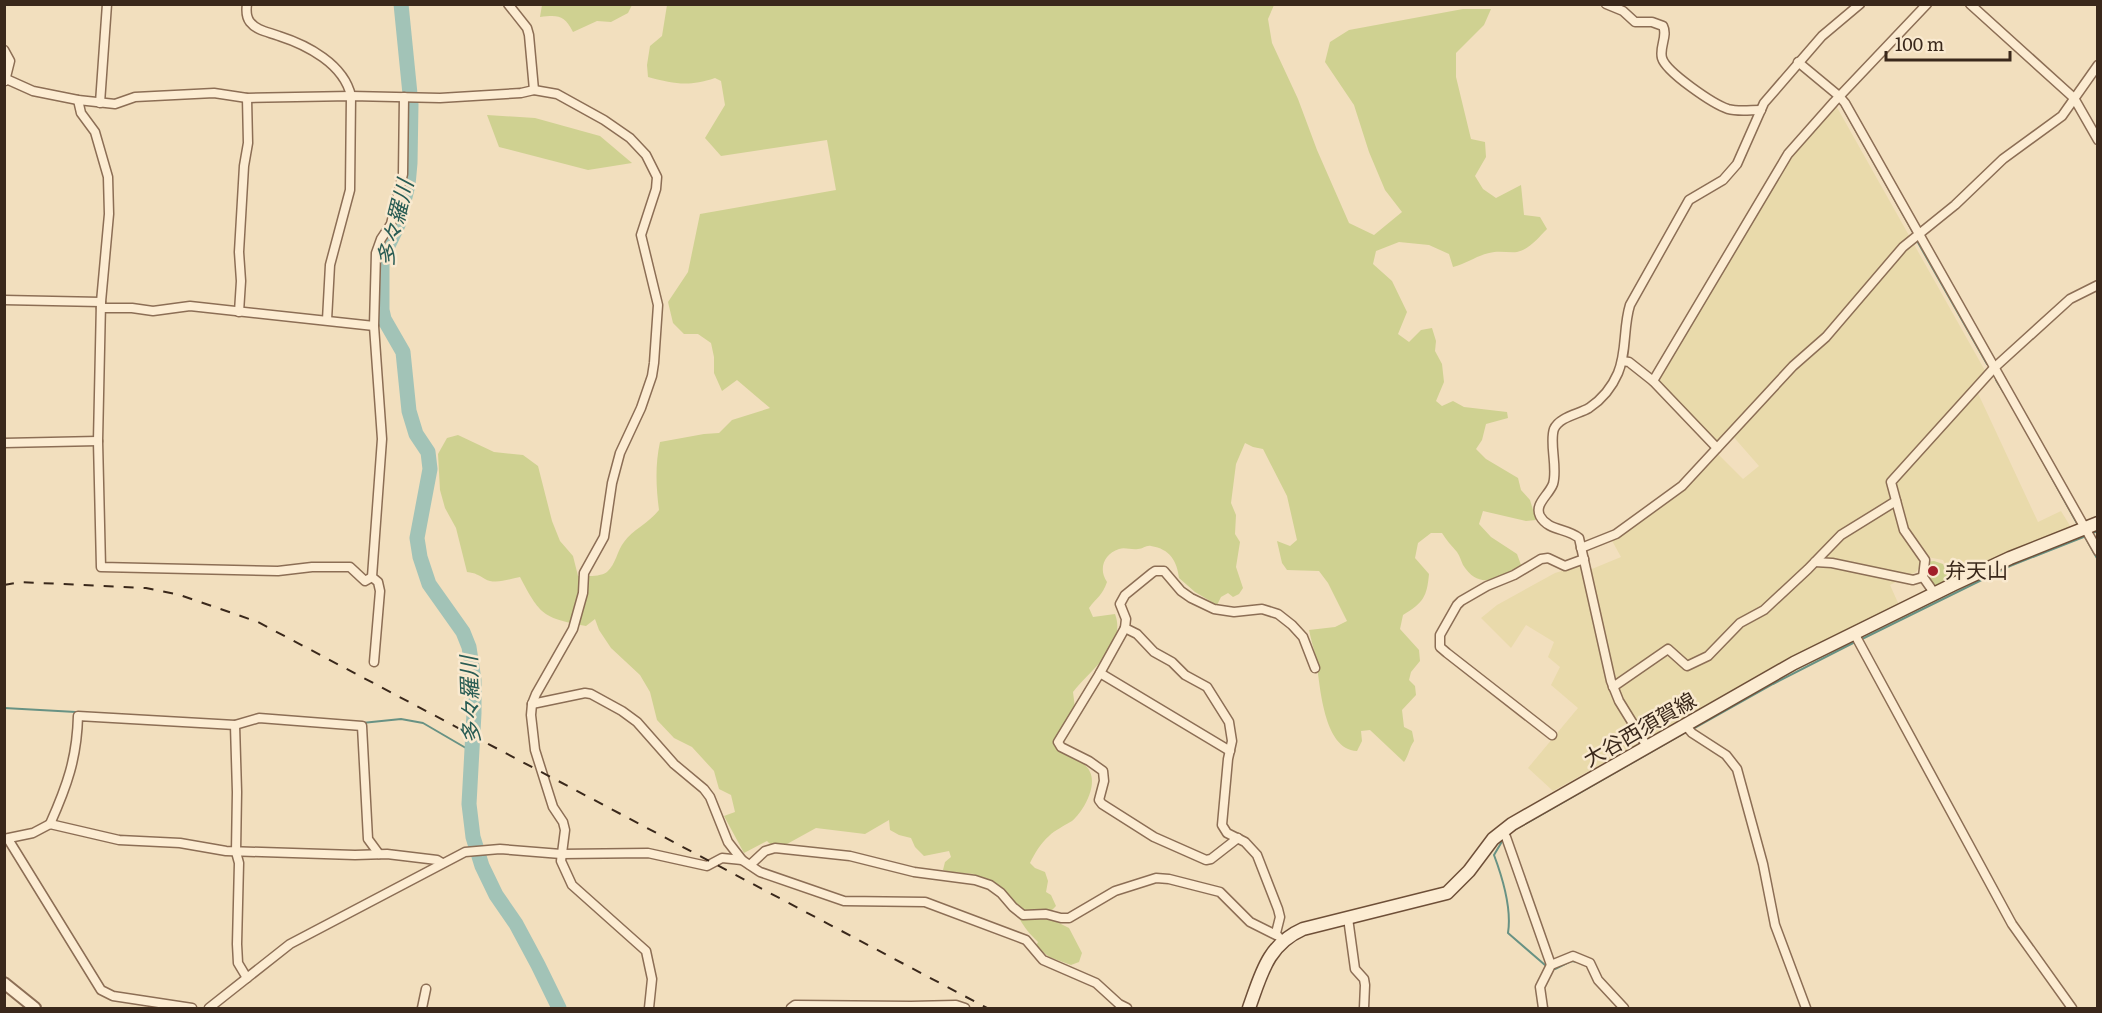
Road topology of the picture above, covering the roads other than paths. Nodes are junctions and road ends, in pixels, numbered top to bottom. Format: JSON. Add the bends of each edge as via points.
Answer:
{"nodes":[{"id":1,"x":107,"y":4,"type":"edge"},
{"id":2,"x":247,"y":4,"type":"edge"},
{"id":3,"x":508,"y":4,"type":"edge"},
{"id":4,"x":1606,"y":4,"type":"edge"},
{"id":5,"x":1860,"y":4,"type":"edge"},
{"id":6,"x":1928,"y":4,"type":"edge"},
{"id":7,"x":1970,"y":4,"type":"edge"},
{"id":8,"x":4,"y":50,"type":"edge"},
{"id":9,"x":1798,"y":62,"type":"junction"},
{"id":10,"x":2097,"y":65,"type":"edge"},
{"id":11,"x":5,"y":79,"type":"edge"},
{"id":12,"x":534,"y":90,"type":"junction"},
{"id":13,"x":351,"y":96,"type":"junction"},
{"id":14,"x":1839,"y":96,"type":"junction"},
{"id":15,"x":408,"y":97,"type":"junction"},
{"id":16,"x":247,"y":98,"type":"junction"},
{"id":17,"x":2074,"y":98,"type":"junction"},
{"id":18,"x":78,"y":100,"type":"junction"},
{"id":19,"x":100,"y":103,"type":"junction"},
{"id":20,"x":1761,"y":110,"type":"junction"},
{"id":21,"x":2097,"y":140,"type":"edge"},
{"id":22,"x":1916,"y":235,"type":"junction"},
{"id":23,"x":2097,"y":285,"type":"edge"},
{"id":24,"x":4,"y":300,"type":"edge"},
{"id":25,"x":101,"y":305,"type":"junction"},
{"id":26,"x":239,"y":312,"type":"junction"},
{"id":27,"x":327,"y":320,"type":"junction"},
{"id":28,"x":374,"y":326,"type":"junction"},
{"id":29,"x":1622,"y":361,"type":"junction"},
{"id":30,"x":1994,"y":368,"type":"junction"},
{"id":31,"x":1653,"y":381,"type":"junction"},
{"id":32,"x":98,"y":441,"type":"junction"},
{"id":33,"x":4,"y":443,"type":"edge"},
{"id":34,"x":1717,"y":448,"type":"junction"},
{"id":35,"x":1896,"y":501,"type":"junction"},
{"id":36,"x":2097,"y":523,"type":"edge"},
{"id":37,"x":2083,"y":530,"type":"junction"},
{"id":38,"x":1581,"y":548,"type":"junction"},
{"id":39,"x":2097,"y":550,"type":"edge"},
{"id":40,"x":1584,"y":559,"type":"junction"},
{"id":41,"x":1815,"y":562,"type":"junction"},
{"id":42,"x":372,"y":577,"type":"junction"},
{"id":43,"x":1923,"y":577,"type":"junction"},
{"id":44,"x":1935,"y":594,"type":"junction"},
{"id":45,"x":1125,"y":628,"type":"junction"},
{"id":46,"x":1854,"y":633,"type":"junction"},
{"id":47,"x":374,"y":662,"type":"dead end"},
{"id":48,"x":1315,"y":668,"type":"dead end"},
{"id":49,"x":1100,"y":673,"type":"junction"},
{"id":50,"x":1613,"y":687,"type":"junction"},
{"id":51,"x":532,"y":704,"type":"junction"},
{"id":52,"x":235,"y":725,"type":"junction"},
{"id":53,"x":1686,"y":726,"type":"junction"},
{"id":54,"x":1552,"y":735,"type":"dead end"},
{"id":55,"x":1648,"y":748,"type":"junction"},
{"id":56,"x":1230,"y":752,"type":"junction"},
{"id":57,"x":50,"y":824,"type":"junction"},
{"id":58,"x":1501,"y":832,"type":"junction"},
{"id":59,"x":1238,"y":838,"type":"junction"},
{"id":60,"x":6,"y":839,"type":"edge"},
{"id":61,"x":728,"y":842,"type":"junction"},
{"id":62,"x":236,"y":852,"type":"junction"},
{"id":63,"x":561,"y":854,"type":"junction"},
{"id":64,"x":379,"y":855,"type":"junction"},
{"id":65,"x":722,"y":858,"type":"junction"},
{"id":66,"x":442,"y":863,"type":"junction"},
{"id":67,"x":746,"y":863,"type":"junction"},
{"id":68,"x":1348,"y":918,"type":"junction"},
{"id":69,"x":1279,"y":937,"type":"junction"},
{"id":70,"x":1551,"y":965,"type":"junction"},
{"id":71,"x":247,"y":978,"type":"junction"},
{"id":72,"x":4,"y":983,"type":"edge"},
{"id":73,"x":426,"y":989,"type":"dead end"},
{"id":74,"x":35,"y":1008,"type":"edge"},
{"id":75,"x":192,"y":1008,"type":"edge"},
{"id":76,"x":209,"y":1008,"type":"edge"},
{"id":77,"x":422,"y":1008,"type":"edge"},
{"id":78,"x":649,"y":1008,"type":"edge"},
{"id":79,"x":791,"y":1008,"type":"edge"},
{"id":80,"x":966,"y":1008,"type":"edge"},
{"id":81,"x":1127,"y":1008,"type":"edge"},
{"id":82,"x":1249,"y":1008,"type":"edge"},
{"id":83,"x":1364,"y":1008,"type":"edge"},
{"id":84,"x":1544,"y":1008,"type":"edge"},
{"id":85,"x":1624,"y":1008,"type":"edge"},
{"id":86,"x":1806,"y":1008,"type":"edge"},
{"id":87,"x":2072,"y":1008,"type":"edge"}],
"edges":[{"from":1,"to":19,"type":"street"},
{"from":2,"to":13,"type":"street","via":[[246,13],[255,28],[326,58]]},
{"from":3,"to":12,"type":"street","via":[[527,28]]},
{"from":4,"to":20,"type":"street","via":[[1623,11],[1635,22],[1663,26],[1661,55],[1665,64],[1688,84],[1727,109]]},
{"from":5,"to":9,"type":"street"},
{"from":6,"to":14,"type":"street"},
{"from":7,"to":17,"type":"street"},
{"from":8,"to":11,"type":"street","via":[[10,61]]},
{"from":9,"to":14,"type":"street"},
{"from":9,"to":20,"type":"street"},
{"from":10,"to":17,"type":"street"},
{"from":11,"to":18,"type":"street","via":[[33,91]]},
{"from":12,"to":15,"type":"street"},
{"from":12,"to":51,"type":"street","via":[[557,94],[579,105],[630,138],[646,155],[657,177],[641,235],[658,305],[652,376],[620,453],[604,537],[584,573],[573,629]]},
{"from":13,"to":15,"type":"street"},
{"from":13,"to":16,"type":"street"},
{"from":13,"to":27,"type":"street","via":[[350,190],[330,265]]},
{"from":14,"to":22,"type":"street"},
{"from":14,"to":31,"type":"street","via":[[1788,154]]},
{"from":15,"to":28,"type":"street","via":[[403,174],[391,224],[376,253]]},
{"from":16,"to":19,"type":"street","via":[[214,93]]},
{"from":16,"to":26,"type":"street"},
{"from":17,"to":21,"type":"street"},
{"from":17,"to":22,"type":"street","via":[[2062,116],[2003,159],[1955,205]]},
{"from":18,"to":19,"type":"street"},
{"from":18,"to":25,"type":"street","via":[[95,132],[108,177]]},
{"from":20,"to":29,"type":"street","via":[[1737,164],[1722,180],[1689,200],[1630,306]]},
{"from":22,"to":30,"type":"street"},
{"from":22,"to":34,"type":"street","via":[[1826,337],[1793,366]]},
{"from":23,"to":30,"type":"street","via":[[2070,299]]},
{"from":24,"to":25,"type":"street"},
{"from":25,"to":26,"type":"street","via":[[153,311],[190,306]]},
{"from":25,"to":32,"type":"street"},
{"from":26,"to":27,"type":"street"},
{"from":27,"to":28,"type":"street"},
{"from":28,"to":42,"type":"street","via":[[382,439]]},
{"from":29,"to":31,"type":"street"},
{"from":29,"to":38,"type":"street","via":[[1599,401],[1559,422],[1554,430],[1555,474],[1538,510],[1550,527],[1572,532],[1579,538]]},
{"from":30,"to":35,"type":"street","via":[[1891,482]]},
{"from":30,"to":37,"type":"street"},
{"from":31,"to":34,"type":"street"},
{"from":32,"to":33,"type":"street"},
{"from":32,"to":42,"type":"street","via":[[101,567],[278,571],[350,567],[365,580]]},
{"from":34,"to":38,"type":"street","via":[[1682,486],[1616,534]]},
{"from":35,"to":41,"type":"street","via":[[1841,535]]},
{"from":35,"to":43,"type":"street","via":[[1904,530],[1924,560]]},
{"from":36,"to":37,"type":"main road","name":"大谷西須賀線"},
{"from":37,"to":39,"type":"street"},
{"from":37,"to":44,"type":"main road","name":"大谷西須賀線","via":[[2010,558]]},
{"from":38,"to":40,"type":"street"},
{"from":40,"to":50,"type":"street"},
{"from":40,"to":54,"type":"street","via":[[1565,566],[1541,559],[1487,586],[1456,605],[1440,635],[1440,647],[1447,654]]},
{"from":41,"to":43,"type":"street","via":[[1913,580]]},
{"from":41,"to":50,"type":"street","via":[[1764,610],[1740,623],[1708,656],[1687,666],[1668,649]]},
{"from":42,"to":47,"type":"street","via":[[380,591]]},
{"from":43,"to":44,"type":"street"},
{"from":44,"to":46,"type":"main road","name":"大谷西須賀線"},
{"from":45,"to":48,"type":"street","via":[[1122,600],[1160,570],[1181,591],[1214,609],[1262,609],[1278,615],[1303,637]]},
{"from":45,"to":49,"type":"street"},
{"from":45,"to":56,"type":"street","via":[[1185,675],[1208,687],[1231,726]]},
{"from":46,"to":53,"type":"main road","name":"大谷西須賀線"},
{"from":46,"to":87,"type":"street","via":[[2012,924]]},
{"from":49,"to":56,"type":"street"},
{"from":49,"to":59,"type":"street","via":[[1058,742],[1060,747],[1103,771],[1099,800],[1102,804],[1155,837],[1206,860]]},
{"from":50,"to":55,"type":"street"},
{"from":51,"to":61,"type":"street","via":[[585,693],[622,711],[704,789]]},
{"from":51,"to":63,"type":"street","via":[[535,750],[553,807],[565,830]]},
{"from":52,"to":57,"type":"street","via":[[78,716],[78,741],[68,785]]},
{"from":52,"to":62,"type":"street"},
{"from":52,"to":64,"type":"street","via":[[259,718],[362,726],[368,839]]},
{"from":53,"to":55,"type":"main road","name":"大谷西須賀線"},
{"from":53,"to":86,"type":"street","via":[[1726,755],[1737,770],[1763,864],[1775,926]]},
{"from":55,"to":58,"type":"main road","name":"大谷西須賀線"},
{"from":56,"to":59,"type":"street","via":[[1222,825],[1227,833]]},
{"from":57,"to":60,"type":"street","via":[[33,833]]},
{"from":57,"to":62,"type":"street","via":[[119,840],[180,843]]},
{"from":58,"to":68,"type":"main road","name":"大谷西須賀線","via":[[1447,893]]},
{"from":58,"to":70,"type":"street"},
{"from":59,"to":69,"type":"street","via":[[1260,862],[1278,909]]},
{"from":60,"to":75,"type":"street","via":[[101,990],[113,996]]},
{"from":61,"to":65,"type":"street"},
{"from":61,"to":67,"type":"street"},
{"from":62,"to":64,"type":"street"},
{"from":62,"to":71,"type":"street","via":[[237,953]]},
{"from":63,"to":65,"type":"street","via":[[648,853],[707,866]]},
{"from":63,"to":66,"type":"street","via":[[472,850]]},
{"from":63,"to":78,"type":"street","via":[[572,885],[646,951],[652,979]]},
{"from":64,"to":66,"type":"street"},
{"from":65,"to":67,"type":"street"},
{"from":66,"to":71,"type":"street","via":[[290,944]]},
{"from":67,"to":69,"type":"street","via":[[775,848],[850,856],[914,872],[975,880],[1001,893],[1023,915],[1061,918],[1069,918],[1115,891],[1156,878],[1170,879],[1220,892],[1250,922]]},
{"from":67,"to":81,"type":"street","via":[[760,872],[844,901],[925,903],[1026,940],[1043,960],[1096,983]]},
{"from":68,"to":69,"type":"main road","name":"大谷西須賀線"},
{"from":68,"to":83,"type":"street","via":[[1355,969],[1364,979]]},
{"from":69,"to":82,"type":"main road","name":"大谷西須賀線"},
{"from":70,"to":84,"type":"street","via":[[1540,987]]},
{"from":70,"to":85,"type":"street","via":[[1574,956],[1590,963],[1598,980]]},
{"from":71,"to":76,"type":"street"},
{"from":72,"to":74,"type":"street"},
{"from":73,"to":77,"type":"street"},
{"from":79,"to":80,"type":"street"}]}
